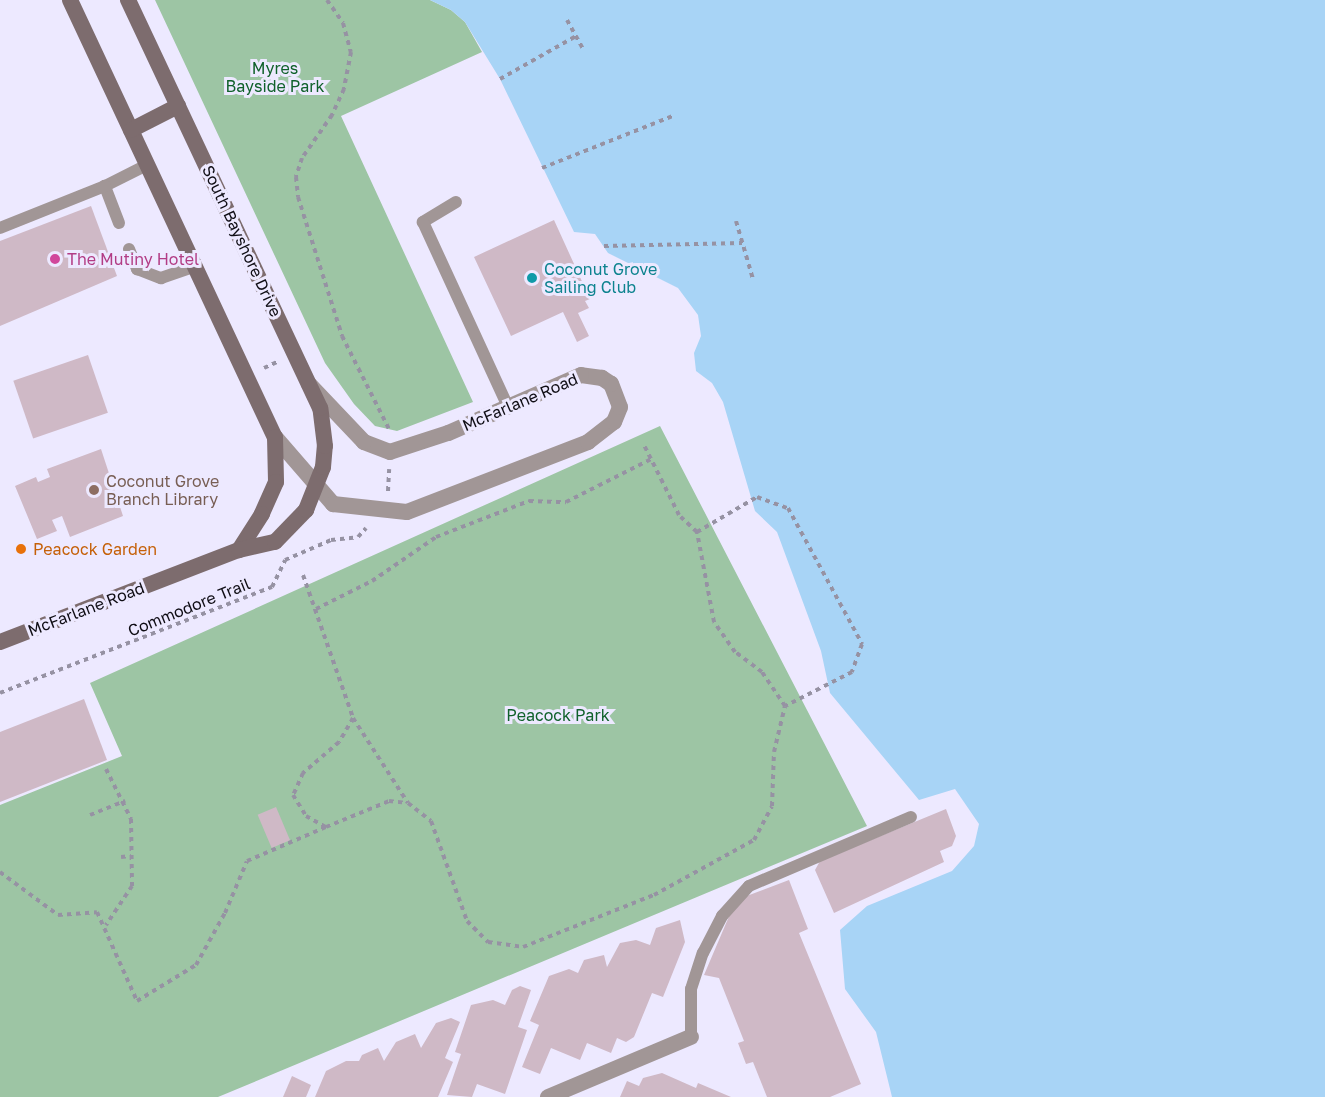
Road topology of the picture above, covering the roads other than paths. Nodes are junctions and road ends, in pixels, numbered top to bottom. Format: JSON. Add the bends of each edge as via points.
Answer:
{"nodes":[{"id":1,"x":70,"y":0,"type":"edge"},
{"id":2,"x":128,"y":0,"type":"edge"},
{"id":3,"x":178,"y":106,"type":"junction"},
{"id":4,"x":131,"y":130,"type":"junction"},
{"id":5,"x":147,"y":165,"type":"junction"},
{"id":6,"x":105,"y":186,"type":"junction"},
{"id":7,"x":456,"y":202,"type":"dead end"},
{"id":8,"x":119,"y":223,"type":"dead end"},
{"id":9,"x":0,"y":228,"type":"edge"},
{"id":10,"x":129,"y":249,"type":"dead end"},
{"id":11,"x":195,"y":266,"type":"junction"},
{"id":12,"x":309,"y":384,"type":"junction"},
{"id":13,"x":508,"y":407,"type":"junction"},
{"id":14,"x":275,"y":437,"type":"junction"},
{"id":15,"x":317,"y":489,"type":"junction"},
{"id":16,"x":239,"y":550,"type":"junction"},
{"id":17,"x":0,"y":642,"type":"edge"},
{"id":18,"x":911,"y":817,"type":"dead end"},
{"id":19,"x":692,"y":1037,"type":"joint"},
{"id":20,"x":548,"y":1097,"type":"edge"}],
"edges":[{"from":1,"to":4,"type":"main road"},
{"from":2,"to":3,"type":"main road","name":"South Bayshore Drive"},
{"from":3,"to":4,"type":"main road"},
{"from":3,"to":12,"type":"main road","name":"South Bayshore Drive"},
{"from":4,"to":5,"type":"main road"},
{"from":5,"to":6,"type":"lane"},
{"from":5,"to":11,"type":"main road"},
{"from":6,"to":8,"type":"lane"},
{"from":6,"to":9,"type":"lane"},
{"from":7,"to":13,"type":"lane","via":[[423,222]]},
{"from":10,"to":11,"type":"lane","via":[[137,269],[161,278]]},
{"from":11,"to":14,"type":"main road"},
{"from":12,"to":13,"type":"street","name":"McFarlane Road","via":[[364,442],[385,451],[407,449]]},
{"from":12,"to":15,"type":"main road","name":"South Bayshore Drive","via":[[324,426],[323,467]]},
{"from":13,"to":15,"type":"street","name":"McFarlane Road","via":[[581,375],[592,375],[611,384],[620,407],[614,422],[588,442],[407,512],[333,504]]},
{"from":14,"to":15,"type":"street","name":"McFarlane Road"},
{"from":14,"to":16,"type":"main road","via":[[276,482]]},
{"from":15,"to":16,"type":"main road","name":"McFarlane Road","via":[[306,510],[275,542]]},
{"from":16,"to":17,"type":"main road","name":"McFarlane Road"},
{"from":18,"to":19,"type":"lane","via":[[749,886],[722,916],[703,953],[691,989]]},
{"from":19,"to":20,"type":"street"}]}
